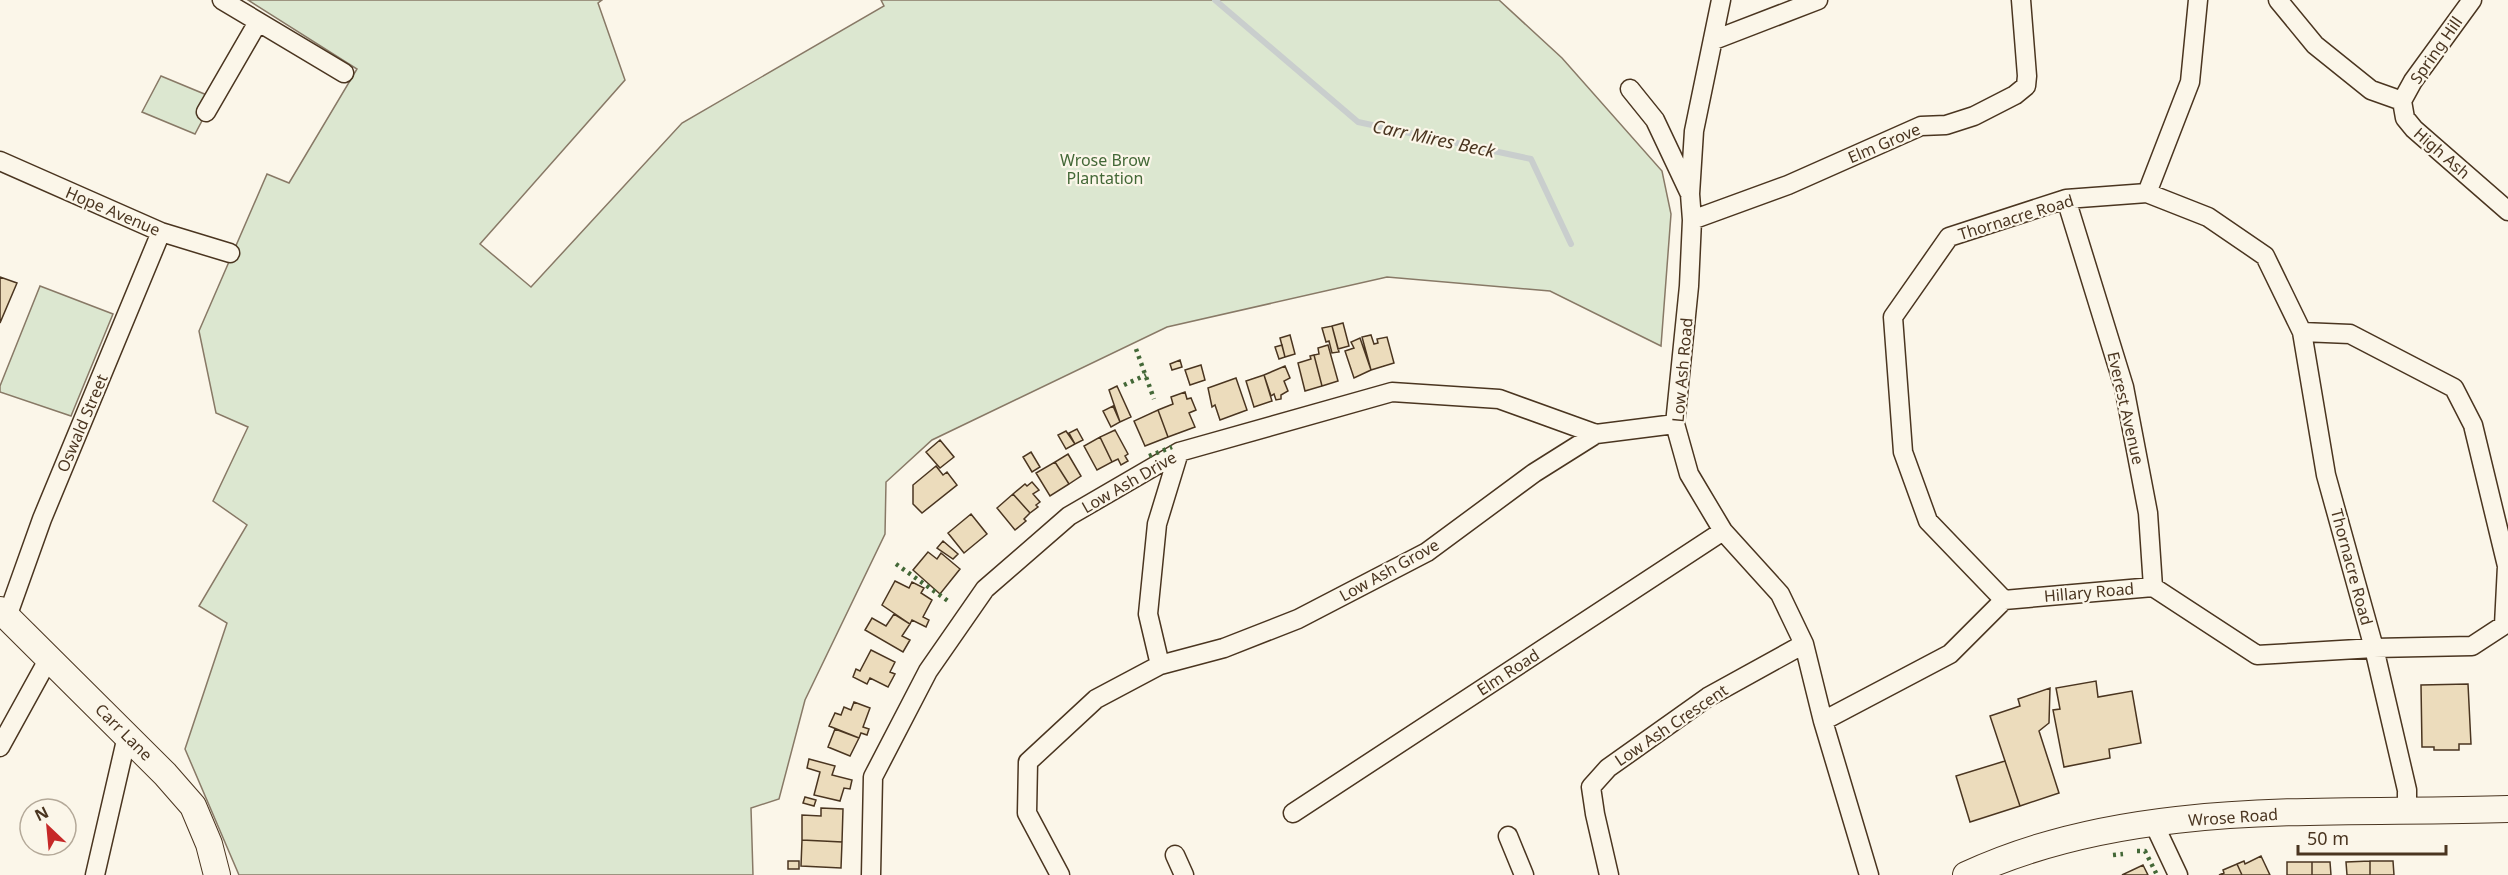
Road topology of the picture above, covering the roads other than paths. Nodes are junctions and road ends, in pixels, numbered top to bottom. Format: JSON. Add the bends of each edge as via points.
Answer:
{"nodes":[{"id":1,"x":222,"y":0,"type":"edge"},
{"id":2,"x":1721,"y":0,"type":"edge"},
{"id":3,"x":1818,"y":0,"type":"edge"},
{"id":4,"x":2021,"y":0,"type":"edge"},
{"id":5,"x":2198,"y":0,"type":"edge"},
{"id":6,"x":2278,"y":0,"type":"edge"},
{"id":7,"x":2472,"y":0,"type":"edge"},
{"id":8,"x":258,"y":22,"type":"junction"},
{"id":9,"x":1714,"y":40,"type":"junction"},
{"id":10,"x":344,"y":73,"type":"dead end"},
{"id":11,"x":1630,"y":89,"type":"dead end"},
{"id":12,"x":2402,"y":101,"type":"junction"},
{"id":13,"x":206,"y":112,"type":"dead end"},
{"id":14,"x":0,"y":161,"type":"edge"},
{"id":15,"x":2146,"y":193,"type":"junction"},
{"id":16,"x":1690,"y":194,"type":"junction"},
{"id":17,"x":2066,"y":199,"type":"junction"},
{"id":18,"x":2508,"y":211,"type":"edge"},
{"id":19,"x":1692,"y":220,"type":"junction"},
{"id":20,"x":161,"y":232,"type":"junction"},
{"id":21,"x":230,"y":253,"type":"dead end"},
{"id":22,"x":2302,"y":332,"type":"junction"},
{"id":23,"x":1675,"y":424,"type":"junction"},
{"id":24,"x":1596,"y":434,"type":"junction"},
{"id":25,"x":1179,"y":452,"type":"junction"},
{"id":26,"x":1723,"y":531,"type":"junction"},
{"id":27,"x":2153,"y":587,"type":"junction"},
{"id":28,"x":2004,"y":600,"type":"junction"},
{"id":29,"x":4,"y":613,"type":"edge"},
{"id":30,"x":1804,"y":644,"type":"junction"},
{"id":31,"x":2374,"y":648,"type":"junction"},
{"id":32,"x":49,"y":658,"type":"junction"},
{"id":33,"x":1160,"y":665,"type":"junction"},
{"id":34,"x":1823,"y":721,"type":"junction"},
{"id":35,"x":127,"y":736,"type":"junction"},
{"id":36,"x":0,"y":747,"type":"edge"},
{"id":37,"x":2508,"y":809,"type":"edge"},
{"id":38,"x":2407,"y":812,"type":"junction"},
{"id":39,"x":1293,"y":813,"type":"dead end"},
{"id":40,"x":2154,"y":824,"type":"junction"},
{"id":41,"x":1508,"y":836,"type":"dead end"},
{"id":42,"x":1176,"y":855,"type":"dead end"},
{"id":43,"x":1980,"y":872,"type":"edge"},
{"id":44,"x":95,"y":875,"type":"edge"},
{"id":45,"x":217,"y":875,"type":"edge"},
{"id":46,"x":871,"y":875,"type":"edge"},
{"id":47,"x":1060,"y":875,"type":"edge"},
{"id":48,"x":1184,"y":875,"type":"edge"},
{"id":49,"x":1524,"y":875,"type":"edge"},
{"id":50,"x":1609,"y":875,"type":"edge"},
{"id":51,"x":1869,"y":875,"type":"edge"},
{"id":52,"x":2178,"y":875,"type":"edge"}],
"edges":[{"from":1,"to":8,"type":"street"},
{"from":2,"to":9,"type":"street","name":"Low Ash Road"},
{"from":3,"to":9,"type":"street"},
{"from":4,"to":19,"type":"street","name":"Elm Grove","via":[[2027,76],[2026,86],[2015,95],[1974,116],[1922,126],[1788,185]]},
{"from":5,"to":15,"type":"street","via":[[2190,82]]},
{"from":6,"to":12,"type":"street","via":[[2315,45],[2372,90]]},
{"from":7,"to":12,"type":"street","name":"Spring Hill"},
{"from":8,"to":10,"type":"street"},
{"from":8,"to":13,"type":"street"},
{"from":9,"to":16,"type":"street","name":"Low Ash Road","via":[[1694,131]]},
{"from":11,"to":16,"type":"street","via":[[1654,120]]},
{"from":12,"to":18,"type":"street","name":"High Ash","via":[[2404,118],[2414,129]]},
{"from":14,"to":20,"type":"street","name":"Hope Avenue"},
{"from":15,"to":17,"type":"street","name":"Thornacre Road"},
{"from":15,"to":22,"type":"street","name":"Thornacre Road","via":[[2208,217],[2265,256]]},
{"from":16,"to":19,"type":"street","name":"Low Ash Road"},
{"from":17,"to":27,"type":"street","name":"Everest Avenue","via":[[2124,387],[2148,513]]},
{"from":17,"to":28,"type":"street","name":"Thornacre Road","via":[[1949,237],[1893,317],[1903,452],[1928,521]]},
{"from":19,"to":23,"type":"street","name":"Low Ash Road"},
{"from":20,"to":21,"type":"street","name":"Hope Avenue"},
{"from":20,"to":29,"type":"street","name":"Oswald Street"},
{"from":22,"to":31,"type":"street","name":"Thornacre Road","via":[[2326,475]]},
{"from":22,"to":31,"type":"street","name":"Hillary Road","via":[[2350,334],[2454,388],[2473,425],[2507,566],[2504,625],[2472,646]]},
{"from":23,"to":24,"type":"street","name":"Low Ash Drive"},
{"from":23,"to":26,"type":"street","name":"Low Ash Road","via":[[1689,474]]},
{"from":24,"to":25,"type":"street","name":"Low Ash Drive","via":[[1499,399],[1392,392]]},
{"from":24,"to":33,"type":"street","name":"Low Ash Grove","via":[[1534,473],[1427,552],[1298,619],[1224,648]]},
{"from":25,"to":33,"type":"street","via":[[1157,524],[1148,614]]},
{"from":25,"to":46,"type":"street","name":"Low Ash Drive","via":[[1069,516],[985,589],[928,672],[873,777]]},
{"from":26,"to":30,"type":"street","name":"Low Ash Road","via":[[1780,594]]},
{"from":26,"to":39,"type":"street","name":"Elm Road"},
{"from":27,"to":28,"type":"street","name":"Hillary Road"},
{"from":27,"to":31,"type":"street","name":"Hillary Road","via":[[2257,655]]},
{"from":28,"to":34,"type":"street","via":[[1950,654]]},
{"from":29,"to":32,"type":"street","name":"Carr Lane"},
{"from":30,"to":34,"type":"street","name":"Low Ash Road"},
{"from":30,"to":50,"type":"street","name":"Low Ash Crescent","via":[[1708,697],[1608,768],[1591,788]]},
{"from":31,"to":38,"type":"street","name":"Thornacre Road","via":[[2407,790]]},
{"from":32,"to":35,"type":"street","name":"Carr Lane"},
{"from":32,"to":36,"type":"street"},
{"from":33,"to":47,"type":"street","name":"Low Ash Grove","via":[[1096,699],[1028,762],[1027,813]]},
{"from":34,"to":51,"type":"street","name":"Low Ash Road"},
{"from":35,"to":44,"type":"street"},
{"from":35,"to":45,"type":"street","name":"Carr Lane","via":[[193,806]]},
{"from":37,"to":38,"type":"street","name":"Wrose Road"},
{"from":38,"to":40,"type":"street","name":"Wrose Road","via":[[2234,814]]},
{"from":40,"to":43,"type":"street","name":"Wrose Road","via":[[2038,846]]},
{"from":40,"to":52,"type":"street"},
{"from":41,"to":49,"type":"street"},
{"from":42,"to":48,"type":"street"}]}
